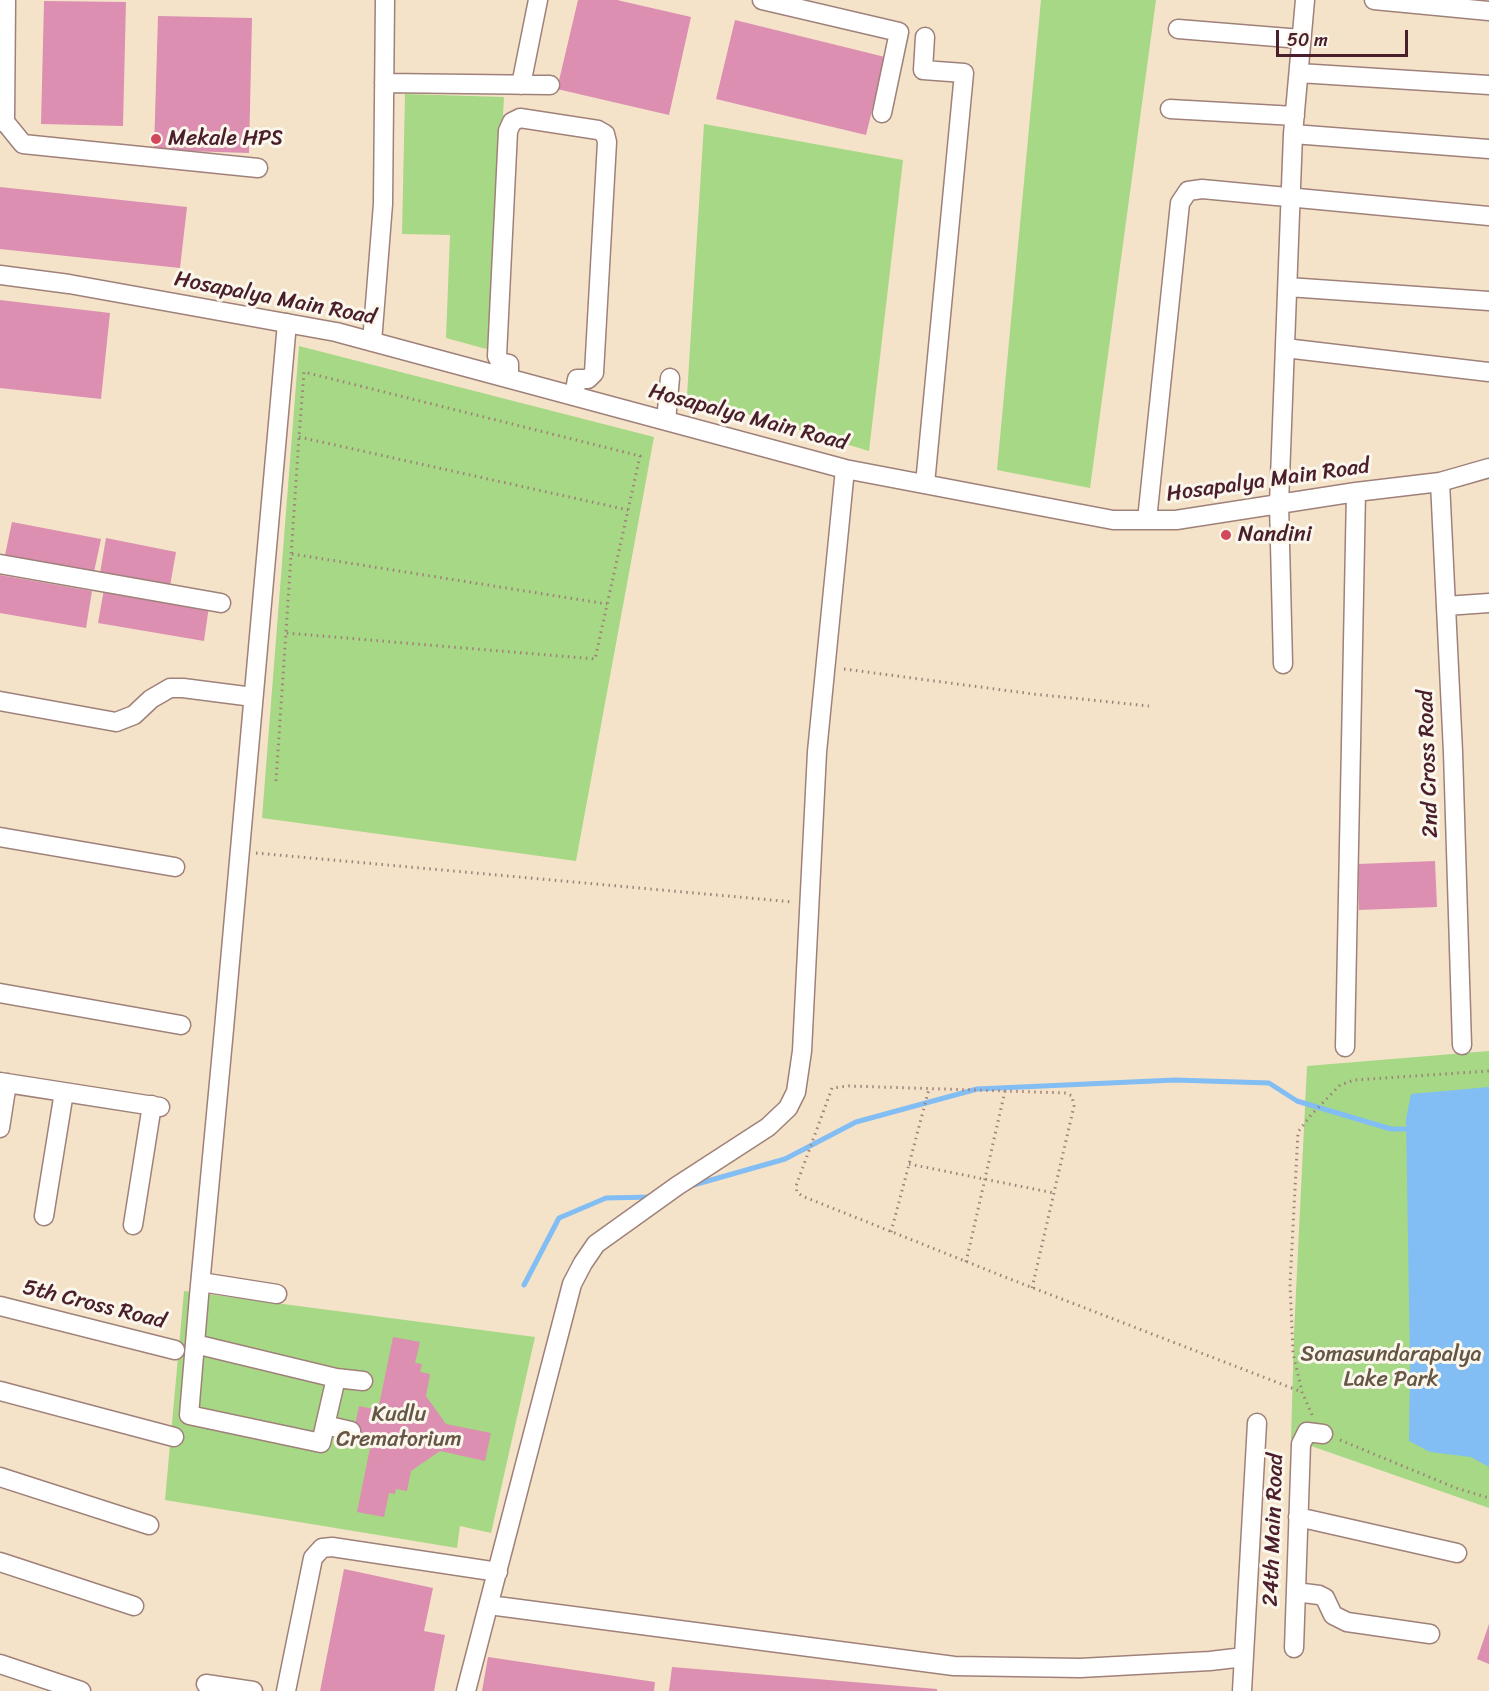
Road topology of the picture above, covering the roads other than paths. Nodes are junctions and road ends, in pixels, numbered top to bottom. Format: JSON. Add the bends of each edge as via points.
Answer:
{"nodes":[{"id":1,"x":6,"y":0,"type":"edge"},
{"id":2,"x":385,"y":0,"type":"edge"},
{"id":3,"x":538,"y":0,"type":"edge"},
{"id":4,"x":762,"y":0,"type":"edge"},
{"id":5,"x":1305,"y":0,"type":"edge"},
{"id":6,"x":1374,"y":0,"type":"edge"},
{"id":7,"x":1489,"y":11,"type":"edge"},
{"id":8,"x":1178,"y":29,"type":"dead end"},
{"id":9,"x":926,"y":37,"type":"dead end"},
{"id":10,"x":1302,"y":39,"type":"junction"},
{"id":11,"x":1299,"y":73,"type":"junction"},
{"id":12,"x":384,"y":82,"type":"junction"},
{"id":13,"x":521,"y":85,"type":"junction"},
{"id":14,"x":550,"y":85,"type":"dead end"},
{"id":15,"x":1489,"y":85,"type":"edge"},
{"id":16,"x":1170,"y":109,"type":"dead end"},
{"id":17,"x":882,"y":113,"type":"dead end"},
{"id":18,"x":2,"y":122,"type":"edge"},
{"id":19,"x":1294,"y":125,"type":"junction"},
{"id":20,"x":1489,"y":149,"type":"edge"},
{"id":21,"x":258,"y":168,"type":"dead end"},
{"id":22,"x":1291,"y":199,"type":"junction"},
{"id":23,"x":1489,"y":216,"type":"edge"},
{"id":24,"x":0,"y":274,"type":"edge"},
{"id":25,"x":1288,"y":287,"type":"junction"},
{"id":26,"x":1489,"y":301,"type":"edge"},
{"id":27,"x":287,"y":323,"type":"junction"},
{"id":28,"x":372,"y":342,"type":"junction"},
{"id":29,"x":1285,"y":348,"type":"junction"},
{"id":30,"x":1489,"y":372,"type":"edge"},
{"id":31,"x":509,"y":378,"type":"junction"},
{"id":32,"x":670,"y":378,"type":"dead end"},
{"id":33,"x":574,"y":396,"type":"junction"},
{"id":34,"x":666,"y":421,"type":"junction"},
{"id":35,"x":1489,"y":468,"type":"edge"},
{"id":36,"x":845,"y":469,"type":"junction"},
{"id":37,"x":1440,"y":482,"type":"junction"},
{"id":38,"x":925,"y":484,"type":"junction"},
{"id":39,"x":1356,"y":492,"type":"junction"},
{"id":40,"x":1279,"y":504,"type":"junction"},
{"id":41,"x":1147,"y":520,"type":"junction"},
{"id":42,"x":0,"y":564,"type":"edge"},
{"id":43,"x":221,"y":603,"type":"dead end"},
{"id":44,"x":1489,"y":603,"type":"edge"},
{"id":45,"x":1446,"y":606,"type":"junction"},
{"id":46,"x":1283,"y":664,"type":"dead end"},
{"id":47,"x":253,"y":697,"type":"junction"},
{"id":48,"x":0,"y":701,"type":"edge"},
{"id":49,"x":0,"y":837,"type":"edge"},
{"id":50,"x":175,"y":867,"type":"dead end"},
{"id":51,"x":0,"y":993,"type":"edge"},
{"id":52,"x":181,"y":1025,"type":"dead end"},
{"id":53,"x":1462,"y":1045,"type":"dead end"},
{"id":54,"x":1345,"y":1047,"type":"dead end"},
{"id":55,"x":3,"y":1083,"type":"edge"},
{"id":56,"x":64,"y":1092,"type":"junction"},
{"id":57,"x":0,"y":1128,"type":"edge"},
{"id":58,"x":44,"y":1216,"type":"dead end"},
{"id":59,"x":133,"y":1225,"type":"dead end"},
{"id":60,"x":200,"y":1289,"type":"junction"},
{"id":61,"x":277,"y":1294,"type":"dead end"},
{"id":62,"x":0,"y":1306,"type":"edge"},
{"id":63,"x":195,"y":1344,"type":"junction"},
{"id":64,"x":175,"y":1350,"type":"dead end"},
{"id":65,"x":336,"y":1378,"type":"junction"},
{"id":66,"x":363,"y":1381,"type":"dead end"},
{"id":67,"x":0,"y":1391,"type":"edge"},
{"id":68,"x":1257,"y":1423,"type":"dead end"},
{"id":69,"x":325,"y":1425,"type":"junction"},
{"id":70,"x":351,"y":1431,"type":"dead end"},
{"id":71,"x":1323,"y":1434,"type":"road end"},
{"id":72,"x":174,"y":1437,"type":"dead end"},
{"id":73,"x":0,"y":1477,"type":"edge"},
{"id":74,"x":1298,"y":1517,"type":"junction"},
{"id":75,"x":149,"y":1525,"type":"dead end"},
{"id":76,"x":1457,"y":1553,"type":"dead end"},
{"id":77,"x":0,"y":1562,"type":"edge"},
{"id":78,"x":498,"y":1572,"type":"junction"},
{"id":79,"x":1296,"y":1592,"type":"junction"},
{"id":80,"x":489,"y":1605,"type":"junction"},
{"id":81,"x":134,"y":1606,"type":"dead end"},
{"id":82,"x":1430,"y":1634,"type":"dead end"},
{"id":83,"x":1294,"y":1648,"type":"dead end"},
{"id":84,"x":1244,"y":1657,"type":"junction"},
{"id":85,"x":0,"y":1664,"type":"edge"},
{"id":86,"x":206,"y":1684,"type":"dead end"},
{"id":87,"x":81,"y":1691,"type":"edge"},
{"id":88,"x":253,"y":1691,"type":"edge"},
{"id":89,"x":286,"y":1691,"type":"edge"},
{"id":90,"x":466,"y":1691,"type":"edge"},
{"id":91,"x":1242,"y":1691,"type":"edge"}],
"edges":[{"from":1,"to":18,"type":"street"},
{"from":2,"to":12,"type":"street"},
{"from":3,"to":13,"type":"street"},
{"from":4,"to":17,"type":"street","via":[[899,32]]},
{"from":5,"to":10,"type":"street"},
{"from":6,"to":7,"type":"street"},
{"from":8,"to":10,"type":"street"},
{"from":9,"to":38,"type":"street","via":[[923,70],[964,73]]},
{"from":10,"to":11,"type":"street"},
{"from":11,"to":15,"type":"street"},
{"from":11,"to":19,"type":"street"},
{"from":12,"to":13,"type":"street"},
{"from":12,"to":28,"type":"street","via":[[383,204]]},
{"from":13,"to":14,"type":"street"},
{"from":16,"to":19,"type":"street"},
{"from":18,"to":21,"type":"street","via":[[23,144]]},
{"from":19,"to":20,"type":"street"},
{"from":19,"to":22,"type":"street"},
{"from":22,"to":23,"type":"street"},
{"from":22,"to":25,"type":"street"},
{"from":22,"to":41,"type":"street","via":[[1202,189],[1188,191],[1180,203]]},
{"from":24,"to":27,"type":"street","name":"Hosapalya Main Road"},
{"from":25,"to":26,"type":"street"},
{"from":25,"to":29,"type":"street"},
{"from":27,"to":28,"type":"street","name":"Hosapalya Main Road"},
{"from":27,"to":47,"type":"street"},
{"from":28,"to":31,"type":"street","name":"Hosapalya Main Road"},
{"from":29,"to":30,"type":"street"},
{"from":29,"to":40,"type":"street"},
{"from":31,"to":33,"type":"street","name":"Hosapalya Main Road"},
{"from":31,"to":33,"type":"street","via":[[509,364],[500,362],[497,356],[508,131],[512,122],[520,118],[598,130],[605,134],[607,142],[594,373],[588,379],[577,379]]},
{"from":32,"to":34,"type":"street"},
{"from":33,"to":34,"type":"street","name":"Hosapalya Main Road"},
{"from":34,"to":36,"type":"street","name":"Hosapalya Main Road"},
{"from":35,"to":37,"type":"street","name":"Hosapalya Main Road"},
{"from":36,"to":38,"type":"street","name":"Hosapalya Main Road"},
{"from":36,"to":78,"type":"street","via":[[817,752],[802,1051],[796,1092],[788,1108],[768,1127],[596,1244],[583,1263],[572,1284]]},
{"from":37,"to":39,"type":"street","name":"Hosapalya Main Road"},
{"from":37,"to":45,"type":"street","name":"2nd Cross Road"},
{"from":38,"to":41,"type":"street","name":"Hosapalya Main Road","via":[[1113,520]]},
{"from":39,"to":40,"type":"street","name":"Hosapalya Main Road"},
{"from":39,"to":54,"type":"street"},
{"from":40,"to":41,"type":"street","name":"Hosapalya Main Road","via":[[1176,520]]},
{"from":40,"to":46,"type":"street"},
{"from":42,"to":43,"type":"street"},
{"from":44,"to":45,"type":"street"},
{"from":45,"to":53,"type":"street","name":"2nd Cross Road"},
{"from":47,"to":48,"type":"street","via":[[170,688],[134,715],[116,722]]},
{"from":47,"to":60,"type":"street"},
{"from":49,"to":50,"type":"street"},
{"from":51,"to":52,"type":"street"},
{"from":55,"to":56,"type":"street"},
{"from":55,"to":57,"type":"street"},
{"from":56,"to":58,"type":"street"},
{"from":56,"to":59,"type":"street","via":[[156,1106]]},
{"from":60,"to":61,"type":"street"},
{"from":60,"to":63,"type":"street"},
{"from":62,"to":64,"type":"street","name":"5th Cross Road"},
{"from":63,"to":65,"type":"street"},
{"from":63,"to":69,"type":"street","via":[[189,1415],[321,1443]]},
{"from":65,"to":66,"type":"street"},
{"from":65,"to":69,"type":"street"},
{"from":67,"to":72,"type":"street"},
{"from":68,"to":84,"type":"street"},
{"from":69,"to":70,"type":"street"},
{"from":71,"to":74,"type":"street","name":"24th Main Road","via":[[1307,1432],[1301,1444]]},
{"from":73,"to":75,"type":"street"},
{"from":74,"to":76,"type":"street"},
{"from":74,"to":79,"type":"street","name":"24th Main Road"},
{"from":77,"to":81,"type":"street"},
{"from":78,"to":80,"type":"street"},
{"from":78,"to":89,"type":"street","via":[[322,1548],[313,1558]]},
{"from":79,"to":82,"type":"street","via":[[1325,1598],[1333,1615],[1347,1622]]},
{"from":79,"to":83,"type":"street","name":"24th Main Road"},
{"from":80,"to":84,"type":"street","via":[[954,1666],[1080,1668]]},
{"from":80,"to":90,"type":"street"},
{"from":84,"to":91,"type":"street"},
{"from":85,"to":87,"type":"street"},
{"from":86,"to":88,"type":"street"}]}
